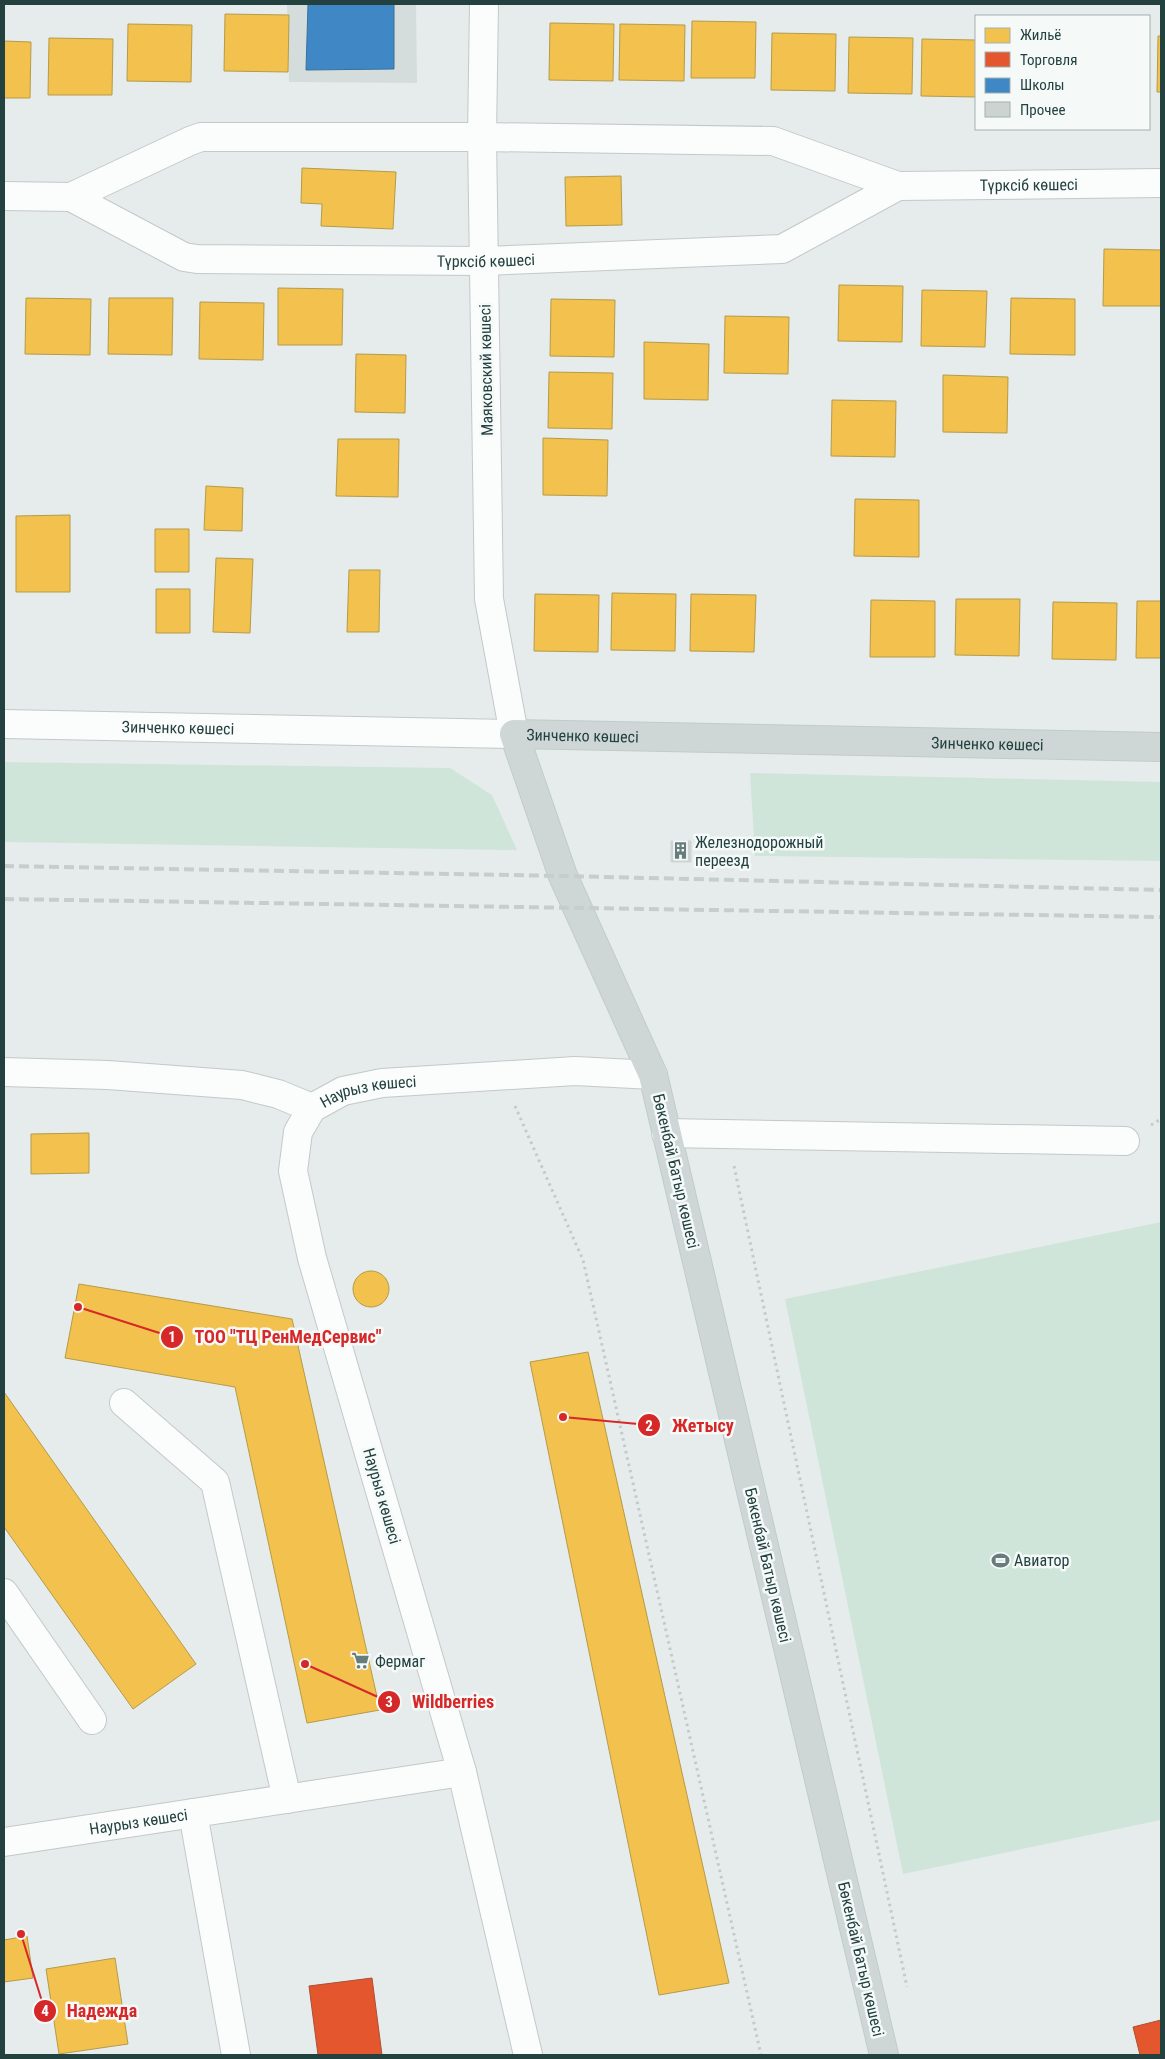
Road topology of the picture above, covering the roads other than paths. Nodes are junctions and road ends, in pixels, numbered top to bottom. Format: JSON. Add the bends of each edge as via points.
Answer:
{"nodes":[{"id":1,"x":484,"y":4,"type":"edge"},
{"id":2,"x":482,"y":137,"type":"junction"},
{"id":3,"x":1161,"y":183,"type":"edge"},
{"id":4,"x":898,"y":186,"type":"junction"},
{"id":5,"x":4,"y":196,"type":"edge"},
{"id":6,"x":71,"y":197,"type":"junction"},
{"id":7,"x":484,"y":261,"type":"junction"},
{"id":8,"x":4,"y":724,"type":"edge"},
{"id":9,"x":514,"y":734,"type":"junction"},
{"id":10,"x":1161,"y":747,"type":"edge"},
{"id":11,"x":12,"y":1075,"type":"edge"},
{"id":12,"x":653,"y":1075,"type":"junction"},
{"id":13,"x":312,"y":1108,"type":"junction"},
{"id":14,"x":666,"y":1133,"type":"junction"},
{"id":15,"x":1125,"y":1141,"type":"dead end"},
{"id":16,"x":124,"y":1403,"type":"dead end"},
{"id":17,"x":4,"y":1593,"type":"edge"},
{"id":18,"x":92,"y":1720,"type":"dead end"},
{"id":19,"x":462,"y":1772,"type":"junction"},
{"id":20,"x":287,"y":1799,"type":"junction"},
{"id":21,"x":193,"y":1813,"type":"junction"},
{"id":22,"x":4,"y":1842,"type":"edge"},
{"id":23,"x":236,"y":2055,"type":"edge"},
{"id":24,"x":528,"y":2055,"type":"edge"},
{"id":25,"x":884,"y":2055,"type":"edge"}],
"edges":[{"from":1,"to":2,"type":"street","name":"Маяковский көшесі"},
{"from":2,"to":4,"type":"street","name":"Түрксіб көшесі","via":[[773,141]]},
{"from":2,"to":6,"type":"street","name":"Түрксіб көшесі","via":[[201,137]]},
{"from":2,"to":7,"type":"street","name":"Маяковский көшесі"},
{"from":3,"to":4,"type":"street","name":"Түрксіб көшесі"},
{"from":4,"to":7,"type":"street","name":"Түрксіб көшесі","via":[[782,249]]},
{"from":5,"to":6,"type":"street","name":"Түрксіб көшесі"},
{"from":6,"to":7,"type":"street","name":"Түрксіб көшесі","via":[[184,257],[196,259]]},
{"from":7,"to":9,"type":"street","name":"Маяковский көшесі","via":[[489,599]]},
{"from":8,"to":9,"type":"street","name":"Зинченко көшесі"},
{"from":9,"to":10,"type":"main road","name":"Зинченко көшесі"},
{"from":9,"to":12,"type":"main road","name":"Бөкенбай Батыр көшесі","via":[[564,876]]},
{"from":11,"to":13,"type":"street","via":[[108,1075],[242,1085],[278,1094]]},
{"from":12,"to":13,"type":"street","name":"Наурыз көшесі","via":[[576,1071],[382,1084],[343,1091]]},
{"from":12,"to":14,"type":"main road","name":"Бөкенбай Батыр көшесі"},
{"from":13,"to":19,"type":"street","name":"Наурыз көшесі","via":[[298,1132],[293,1171],[312,1258]]},
{"from":14,"to":15,"type":"street"},
{"from":14,"to":25,"type":"main road","name":"Бөкенбай Батыр көшесі"},
{"from":16,"to":20,"type":"street","via":[[215,1482]]},
{"from":17,"to":18,"type":"street"},
{"from":19,"to":20,"type":"street","name":"Наурыз көшесі"},
{"from":19,"to":24,"type":"street"},
{"from":20,"to":21,"type":"street","name":"Наурыз көшесі"},
{"from":21,"to":22,"type":"street","name":"Наурыз көшесі"},
{"from":21,"to":23,"type":"street"}]}
